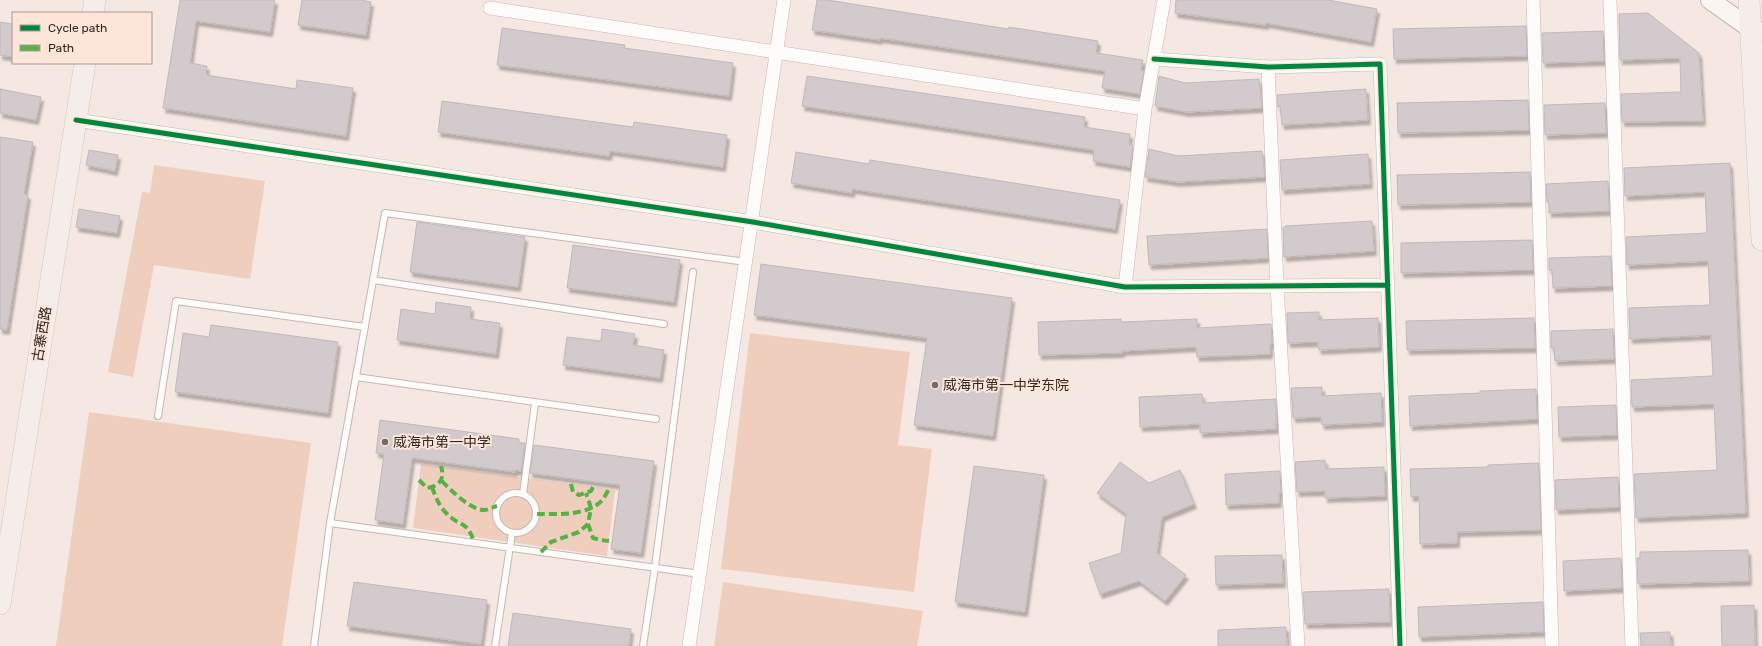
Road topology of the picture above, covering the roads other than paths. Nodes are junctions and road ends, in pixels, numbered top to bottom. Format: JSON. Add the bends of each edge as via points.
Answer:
{"nodes":[{"id":1,"x":95,"y":0,"type":"edge"},
{"id":2,"x":784,"y":0,"type":"edge"},
{"id":3,"x":1164,"y":0,"type":"edge"},
{"id":4,"x":1533,"y":0,"type":"edge"},
{"id":5,"x":1610,"y":0,"type":"edge"},
{"id":6,"x":1710,"y":0,"type":"edge"},
{"id":7,"x":1751,"y":0,"type":"edge"},
{"id":8,"x":1762,"y":6,"type":"edge"},
{"id":9,"x":490,"y":8,"type":"dead end"},
{"id":10,"x":93,"y":12,"type":"edge"},
{"id":11,"x":1756,"y":31,"type":"edge"},
{"id":12,"x":778,"y":52,"type":"junction"},
{"id":13,"x":1154,"y":59,"type":"junction"},
{"id":14,"x":85,"y":64,"type":"edge"},
{"id":15,"x":1268,"y":67,"type":"junction"},
{"id":16,"x":1145,"y":109,"type":"junction"},
{"id":17,"x":76,"y":120,"type":"junction"},
{"id":18,"x":753,"y":222,"type":"junction"},
{"id":19,"x":1762,"y":240,"type":"edge"},
{"id":20,"x":747,"y":262,"type":"junction"},
{"id":21,"x":693,"y":272,"type":"dead end"},
{"id":22,"x":373,"y":280,"type":"junction"},
{"id":23,"x":1388,"y":285,"type":"junction"},
{"id":24,"x":1277,"y":286,"type":"junction"},
{"id":25,"x":1125,"y":287,"type":"junction"},
{"id":26,"x":664,"y":324,"type":"dead end"},
{"id":27,"x":365,"y":327,"type":"junction"},
{"id":28,"x":356,"y":377,"type":"junction"},
{"id":29,"x":535,"y":403,"type":"junction"},
{"id":30,"x":158,"y":416,"type":"dead end"},
{"id":31,"x":656,"y":420,"type":"dead end"},
{"id":32,"x":523,"y":494,"type":"junction"},
{"id":33,"x":330,"y":522,"type":"junction"},
{"id":34,"x":512,"y":533,"type":"junction"},
{"id":35,"x":510,"y":547,"type":"junction"},
{"id":36,"x":655,"y":568,"type":"junction"},
{"id":37,"x":700,"y":574,"type":"junction"},
{"id":38,"x":0,"y":604,"type":"edge"},
{"id":39,"x":314,"y":646,"type":"edge"},
{"id":40,"x":322,"y":646,"type":"edge"},
{"id":41,"x":495,"y":646,"type":"edge"},
{"id":42,"x":642,"y":646,"type":"edge"},
{"id":43,"x":689,"y":646,"type":"edge"},
{"id":44,"x":1298,"y":646,"type":"edge"},
{"id":45,"x":1400,"y":646,"type":"edge"},
{"id":46,"x":1552,"y":646,"type":"edge"},
{"id":47,"x":1632,"y":646,"type":"edge"}],
"edges":[{"from":1,"to":10,"type":"main road"},
{"from":2,"to":12,"type":"street"},
{"from":3,"to":13,"type":"street"},
{"from":4,"to":46,"type":"street"},
{"from":5,"to":47,"type":"street"},
{"from":6,"to":11,"type":"main road"},
{"from":7,"to":8,"type":"main road"},
{"from":7,"to":11,"type":"main road"},
{"from":9,"to":12,"type":"street"},
{"from":11,"to":19,"type":"main road"},
{"from":12,"to":16,"type":"street"},
{"from":12,"to":18,"type":"street"},
{"from":13,"to":15,"type":"street"},
{"from":13,"to":16,"type":"street"},
{"from":14,"to":17,"type":"main road","name":"古寨西路"},
{"from":15,"to":23,"type":"street","via":[[1380,64]]},
{"from":15,"to":24,"type":"street"},
{"from":16,"to":25,"type":"street"},
{"from":17,"to":18,"type":"street"},
{"from":17,"to":38,"type":"main road","name":"古寨西路"},
{"from":18,"to":20,"type":"street"},
{"from":18,"to":25,"type":"street"},
{"from":20,"to":22,"type":"lane","via":[[385,213]]},
{"from":20,"to":37,"type":"street"},
{"from":21,"to":36,"type":"lane"},
{"from":22,"to":26,"type":"lane"},
{"from":22,"to":27,"type":"lane"},
{"from":23,"to":24,"type":"street"},
{"from":23,"to":45,"type":"street"},
{"from":24,"to":25,"type":"street"},
{"from":24,"to":44,"type":"street"},
{"from":27,"to":28,"type":"lane"},
{"from":27,"to":30,"type":"lane","via":[[176,301]]},
{"from":28,"to":29,"type":"lane"},
{"from":28,"to":33,"type":"lane"},
{"from":29,"to":31,"type":"lane"},
{"from":29,"to":32,"type":"lane"},
{"from":32,"to":34,"type":"lane","via":[[529,497],[537,514],[535,521],[526,531]]},
{"from":32,"to":34,"type":"lane","via":[[505,496],[497,506],[497,520],[505,530]]},
{"from":33,"to":35,"type":"lane"},
{"from":33,"to":39,"type":"lane"},
{"from":34,"to":35,"type":"lane"},
{"from":35,"to":36,"type":"lane"},
{"from":35,"to":41,"type":"lane"},
{"from":36,"to":37,"type":"lane"},
{"from":36,"to":42,"type":"lane"},
{"from":37,"to":43,"type":"street"},
{"from":39,"to":40,"type":"lane"}]}
